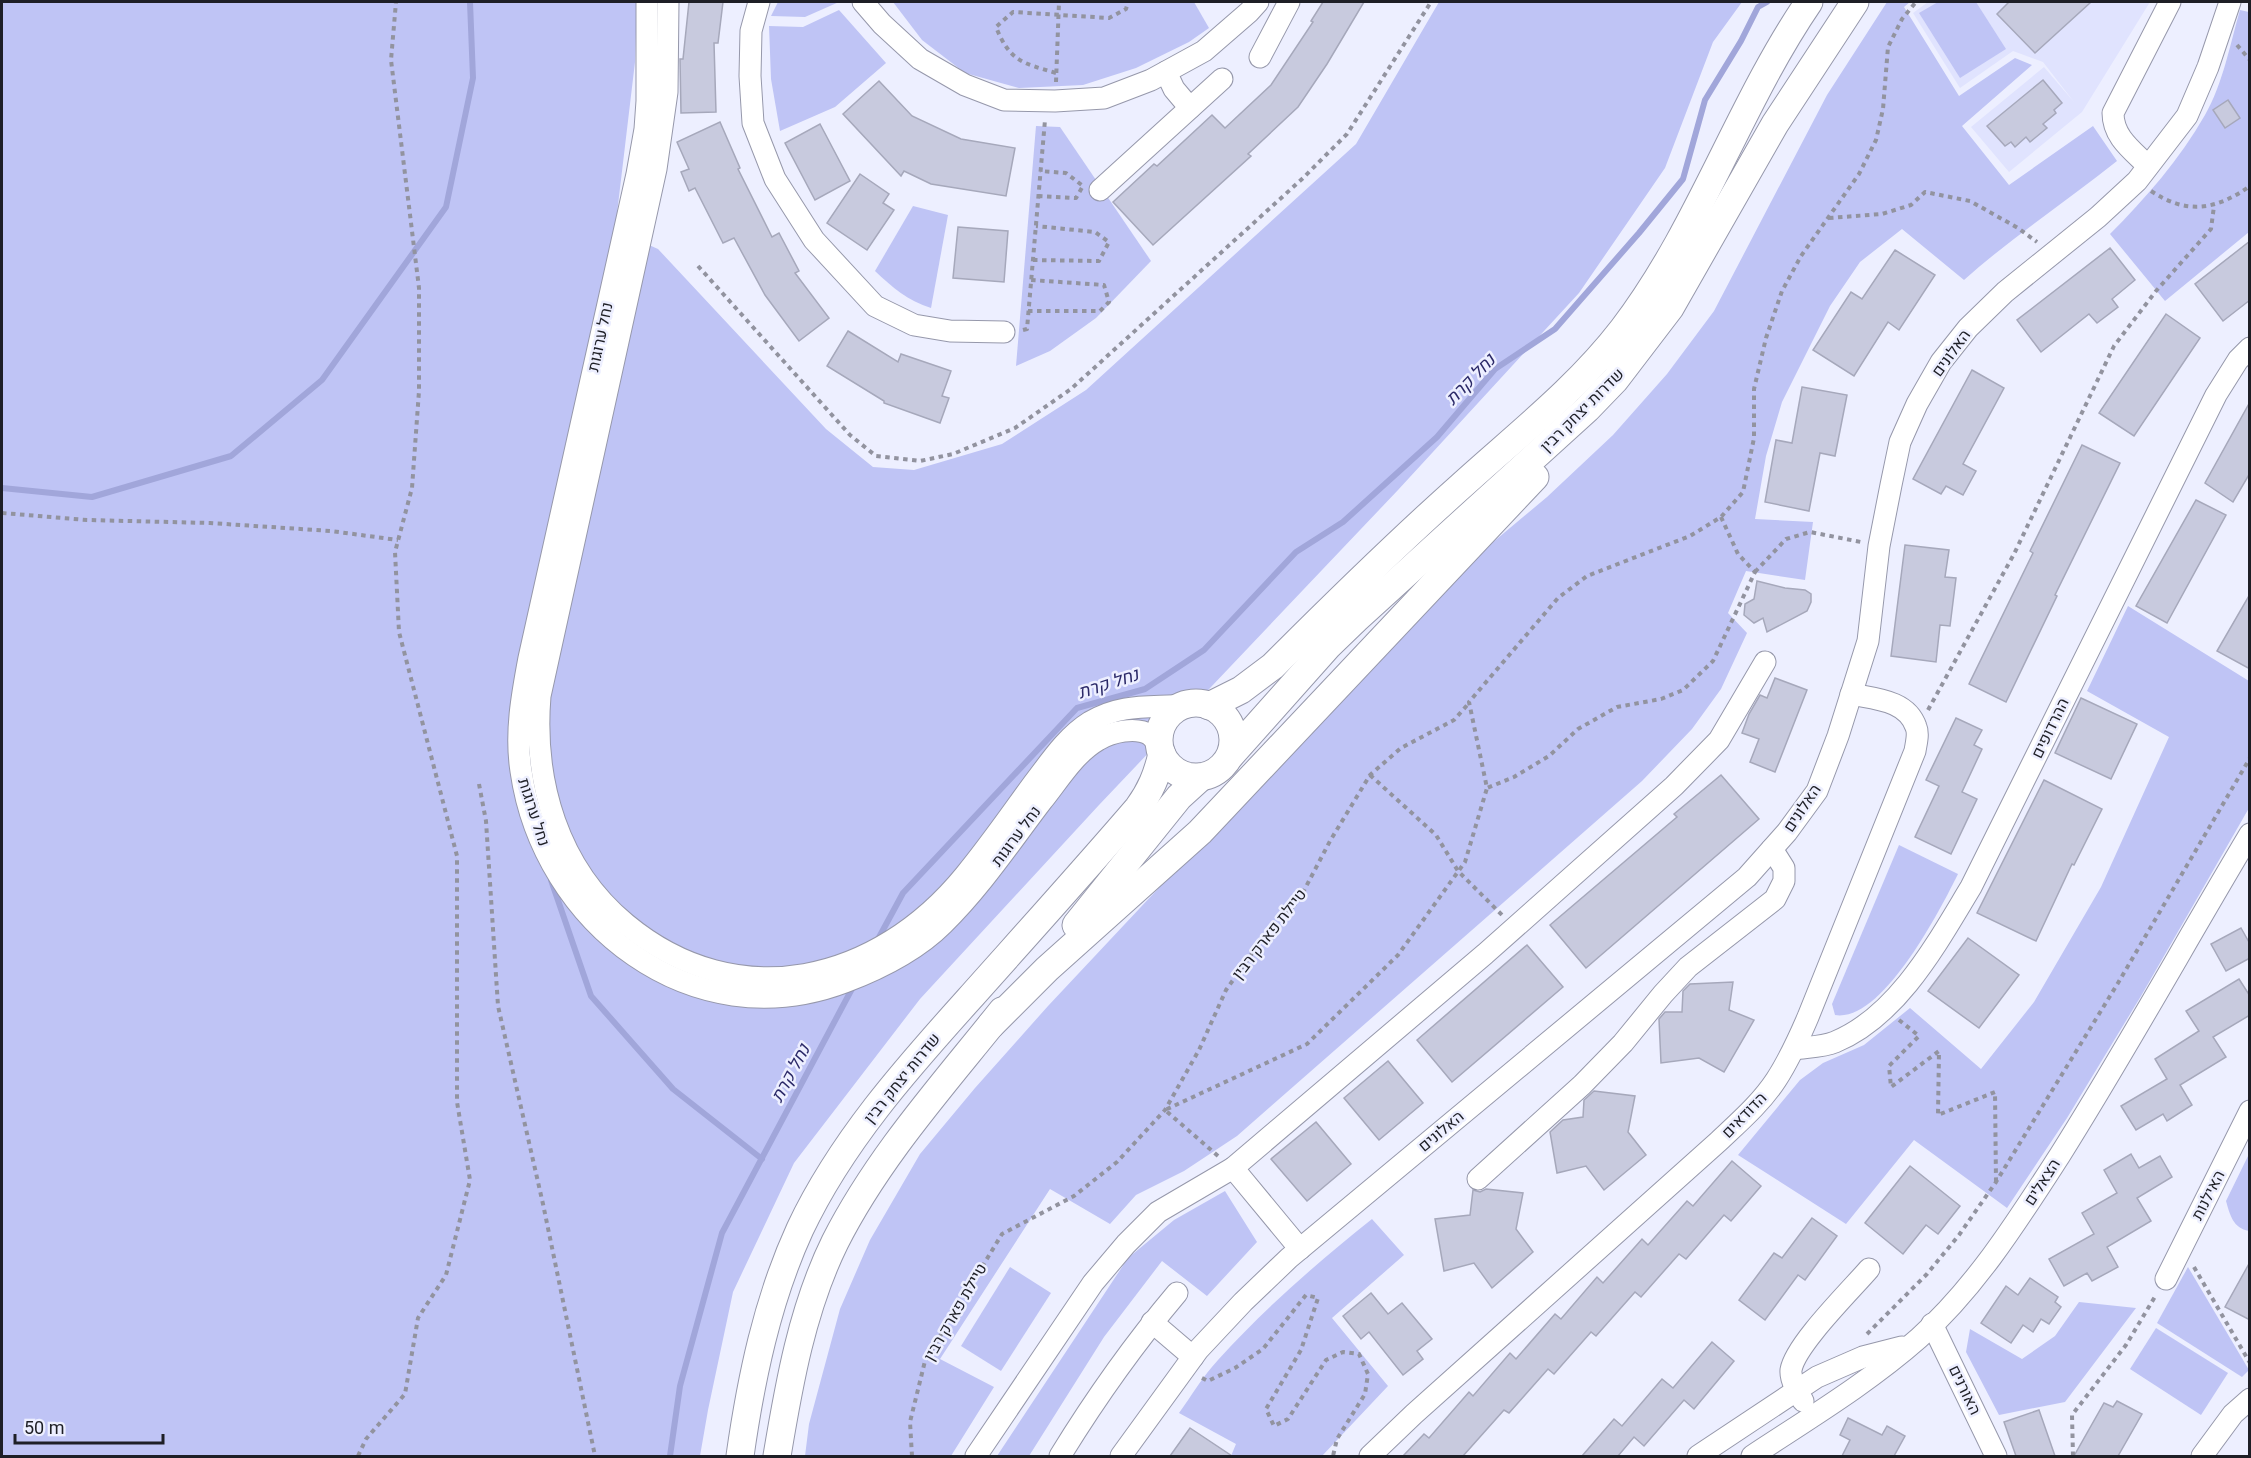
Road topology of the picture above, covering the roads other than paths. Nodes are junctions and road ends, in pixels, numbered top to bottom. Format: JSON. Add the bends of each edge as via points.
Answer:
{"nodes":[{"id":1,"x":647,"y":2,"type":"edge"},
{"id":2,"x":668,"y":2,"type":"edge"},
{"id":3,"x":759,"y":2,"type":"edge"},
{"id":4,"x":864,"y":2,"type":"edge"},
{"id":5,"x":1258,"y":2,"type":"edge"},
{"id":6,"x":1288,"y":2,"type":"edge"},
{"id":7,"x":1809,"y":2,"type":"edge"},
{"id":8,"x":1854,"y":2,"type":"edge"},
{"id":9,"x":2170,"y":2,"type":"edge"},
{"id":10,"x":2230,"y":2,"type":"edge"},
{"id":11,"x":1260,"y":57,"type":"dead end"},
{"id":12,"x":1166,"y":72,"type":"junction"},
{"id":13,"x":1222,"y":79,"type":"dead end"},
{"id":14,"x":1190,"y":108,"type":"junction"},
{"id":15,"x":2142,"y":174,"type":"junction"},
{"id":16,"x":1100,"y":190,"type":"dead end"},
{"id":17,"x":1004,"y":332,"type":"road end"},
{"id":18,"x":2250,"y":348,"type":"edge"},
{"id":19,"x":1615,"y":380,"type":"junction"},
{"id":20,"x":1765,"y":662,"type":"dead end"},
{"id":21,"x":1851,"y":694,"type":"junction"},
{"id":22,"x":1197,"y":705,"type":"junction"},
{"id":23,"x":1161,"y":750,"type":"junction"},
{"id":24,"x":1230,"y":756,"type":"junction"},
{"id":25,"x":1201,"y":777,"type":"junction"},
{"id":26,"x":2250,"y":834,"type":"edge"},
{"id":27,"x":1772,"y":849,"type":"junction"},
{"id":28,"x":991,"y":1025,"type":"junction"},
{"id":29,"x":1794,"y":1049,"type":"junction"},
{"id":30,"x":2250,"y":1111,"type":"edge"},
{"id":31,"x":1233,"y":1168,"type":"junction"},
{"id":32,"x":1478,"y":1179,"type":"dead end"},
{"id":33,"x":1300,"y":1249,"type":"junction"},
{"id":34,"x":1869,"y":1269,"type":"dead end"},
{"id":35,"x":2166,"y":1279,"type":"road end"},
{"id":36,"x":1177,"y":1293,"type":"dead end"},
{"id":37,"x":1152,"y":1322,"type":"junction"},
{"id":38,"x":1932,"y":1324,"type":"junction"},
{"id":39,"x":1911,"y":1344,"type":"junction"},
{"id":40,"x":1188,"y":1363,"type":"junction"},
{"id":41,"x":1796,"y":1391,"type":"junction"},
{"id":42,"x":2250,"y":1399,"type":"edge"},
{"id":43,"x":1813,"y":1416,"type":"junction"},
{"id":44,"x":740,"y":1456,"type":"edge"},
{"id":45,"x":777,"y":1456,"type":"edge"},
{"id":46,"x":976,"y":1456,"type":"edge"},
{"id":47,"x":1060,"y":1456,"type":"edge"},
{"id":48,"x":1120,"y":1456,"type":"edge"},
{"id":49,"x":1370,"y":1456,"type":"edge"},
{"id":50,"x":1698,"y":1456,"type":"edge"},
{"id":51,"x":1752,"y":1456,"type":"edge"},
{"id":52,"x":1996,"y":1456,"type":"edge"},
{"id":53,"x":2202,"y":1456,"type":"edge"}],
"edges":[{"from":1,"to":23,"type":"street","name":"נחל ערוגות","via":[[645,129],[529,658],[520,720],[521,770],[527,801],[538,834],[563,880],[592,919],[619,945],[641,961],[691,986],[758,997],[822,989],[886,963],[941,926],[982,881],[1070,765],[1098,740],[1122,731],[1144,732],[1152,736]]},
{"from":2,"to":22,"type":"street","name":"נחל ערוגות","via":[[667,92],[656,169],[545,669],[539,717],[540,760],[549,806],[565,847],[591,888],[642,937],[703,969],[771,978],[821,971],[884,945],[937,907],[1054,756],[1089,723],[1131,706]]},
{"from":3,"to":17,"type":"street","via":[[751,31],[753,123],[775,179],[814,240],[875,306],[885,311],[914,325],[950,331]]},
{"from":4,"to":12,"type":"street","via":[[920,59],[965,85],[1004,100],[1104,98]]},
{"from":5,"to":12,"type":"street","via":[[1204,51]]},
{"from":6,"to":11,"type":"street"},
{"from":7,"to":22,"type":"main road","name":"שדרות יצחק רבין","via":[[1742,116],[1670,261],[1600,356],[1566,393],[1458,488],[1273,666],[1241,690]]},
{"from":8,"to":19,"type":"main road","name":"שדרות יצחק רבין","via":[[1775,124],[1670,308]]},
{"from":9,"to":15,"type":"street","via":[[2113,113],[2113,126]]},
{"from":10,"to":15,"type":"street","name":"האלונים","via":[[2187,116]]},
{"from":12,"to":14,"type":"street"},
{"from":13,"to":14,"type":"street"},
{"from":14,"to":16,"type":"street"},
{"from":15,"to":21,"type":"street","name":"האלונים","via":[[2098,217],[2005,292],[1968,328],[1941,362],[1917,404],[1900,442],[1879,546],[1868,641]]},
{"from":18,"to":29,"type":"street","name":"ההרדופים","via":[[2216,395],[1971,887],[1931,953],[1884,1009],[1860,1030],[1832,1043]]},
{"from":19,"to":24,"type":"main road","name":"שדרות יצחק רבין","via":[[1342,633]]},
{"from":19,"to":28,"type":"main road","via":[[1577,431],[1511,503],[1200,832],[1047,969]]},
{"from":20,"to":31,"type":"street","via":[[1719,740],[1674,786],[1515,928]]},
{"from":21,"to":27,"type":"street","name":"האלונים","via":[[1817,791]]},
{"from":21,"to":29,"type":"street","name":"הדודאים","via":[[1896,704],[1909,714],[1917,729],[1915,751]]},
{"from":22,"to":23,"type":"main road","via":[[1175,710],[1166,719],[1161,730]]},
{"from":22,"to":24,"type":"main road","via":[[1220,712],[1228,721],[1233,744]]},
{"from":23,"to":25,"type":"main road","via":[[1168,765],[1178,772]]},
{"from":23,"to":44,"type":"main road","name":"שדרות יצחק רבין","via":[[1156,778],[1138,808],[883,1098],[826,1181],[800,1228],[768,1316],[754,1369]]},
{"from":24,"to":25,"type":"main road","via":[[1223,766]]},
{"from":25,"to":28,"type":"main road","via":[[1173,804]]},
{"from":26,"to":38,"type":"street","name":"הצאלים","via":[[2029,1204],[1990,1258]]},
{"from":27,"to":32,"type":"street","via":[[1784,868],[1784,881],[1775,899],[1688,967],[1615,1052]]},
{"from":27,"to":33,"type":"street","name":"האלונים","via":[[1747,877]]},
{"from":28,"to":45,"type":"main road","via":[[883,1161],[834,1244],[790,1377]]},
{"from":29,"to":49,"type":"street","name":"הדודאים","via":[[1776,1081],[1744,1117]]},
{"from":30,"to":35,"type":"street","name":"האילנות"},
{"from":31,"to":33,"type":"street"},
{"from":31,"to":46,"type":"street","via":[[1158,1212],[1126,1244],[1093,1283]]},
{"from":33,"to":40,"type":"street","name":"האלונים","via":[[1243,1302]]},
{"from":34,"to":41,"type":"street","via":[[1814,1331],[1796,1360],[1791,1372]]},
{"from":36,"to":37,"type":"street"},
{"from":37,"to":40,"type":"street"},
{"from":37,"to":47,"type":"street"},
{"from":38,"to":39,"type":"street","name":"הצאלים"},
{"from":38,"to":52,"type":"street","name":"האורנים"},
{"from":39,"to":41,"type":"street","via":[[1833,1369]]},
{"from":39,"to":43,"type":"street","name":"הצאלים"},
{"from":40,"to":48,"type":"street","name":"האלונים"},
{"from":41,"to":43,"type":"street"},
{"from":41,"to":50,"type":"street"},
{"from":42,"to":53,"type":"street","via":[[2233,1414]]},
{"from":43,"to":51,"type":"street","name":"הצאלים"}]}
